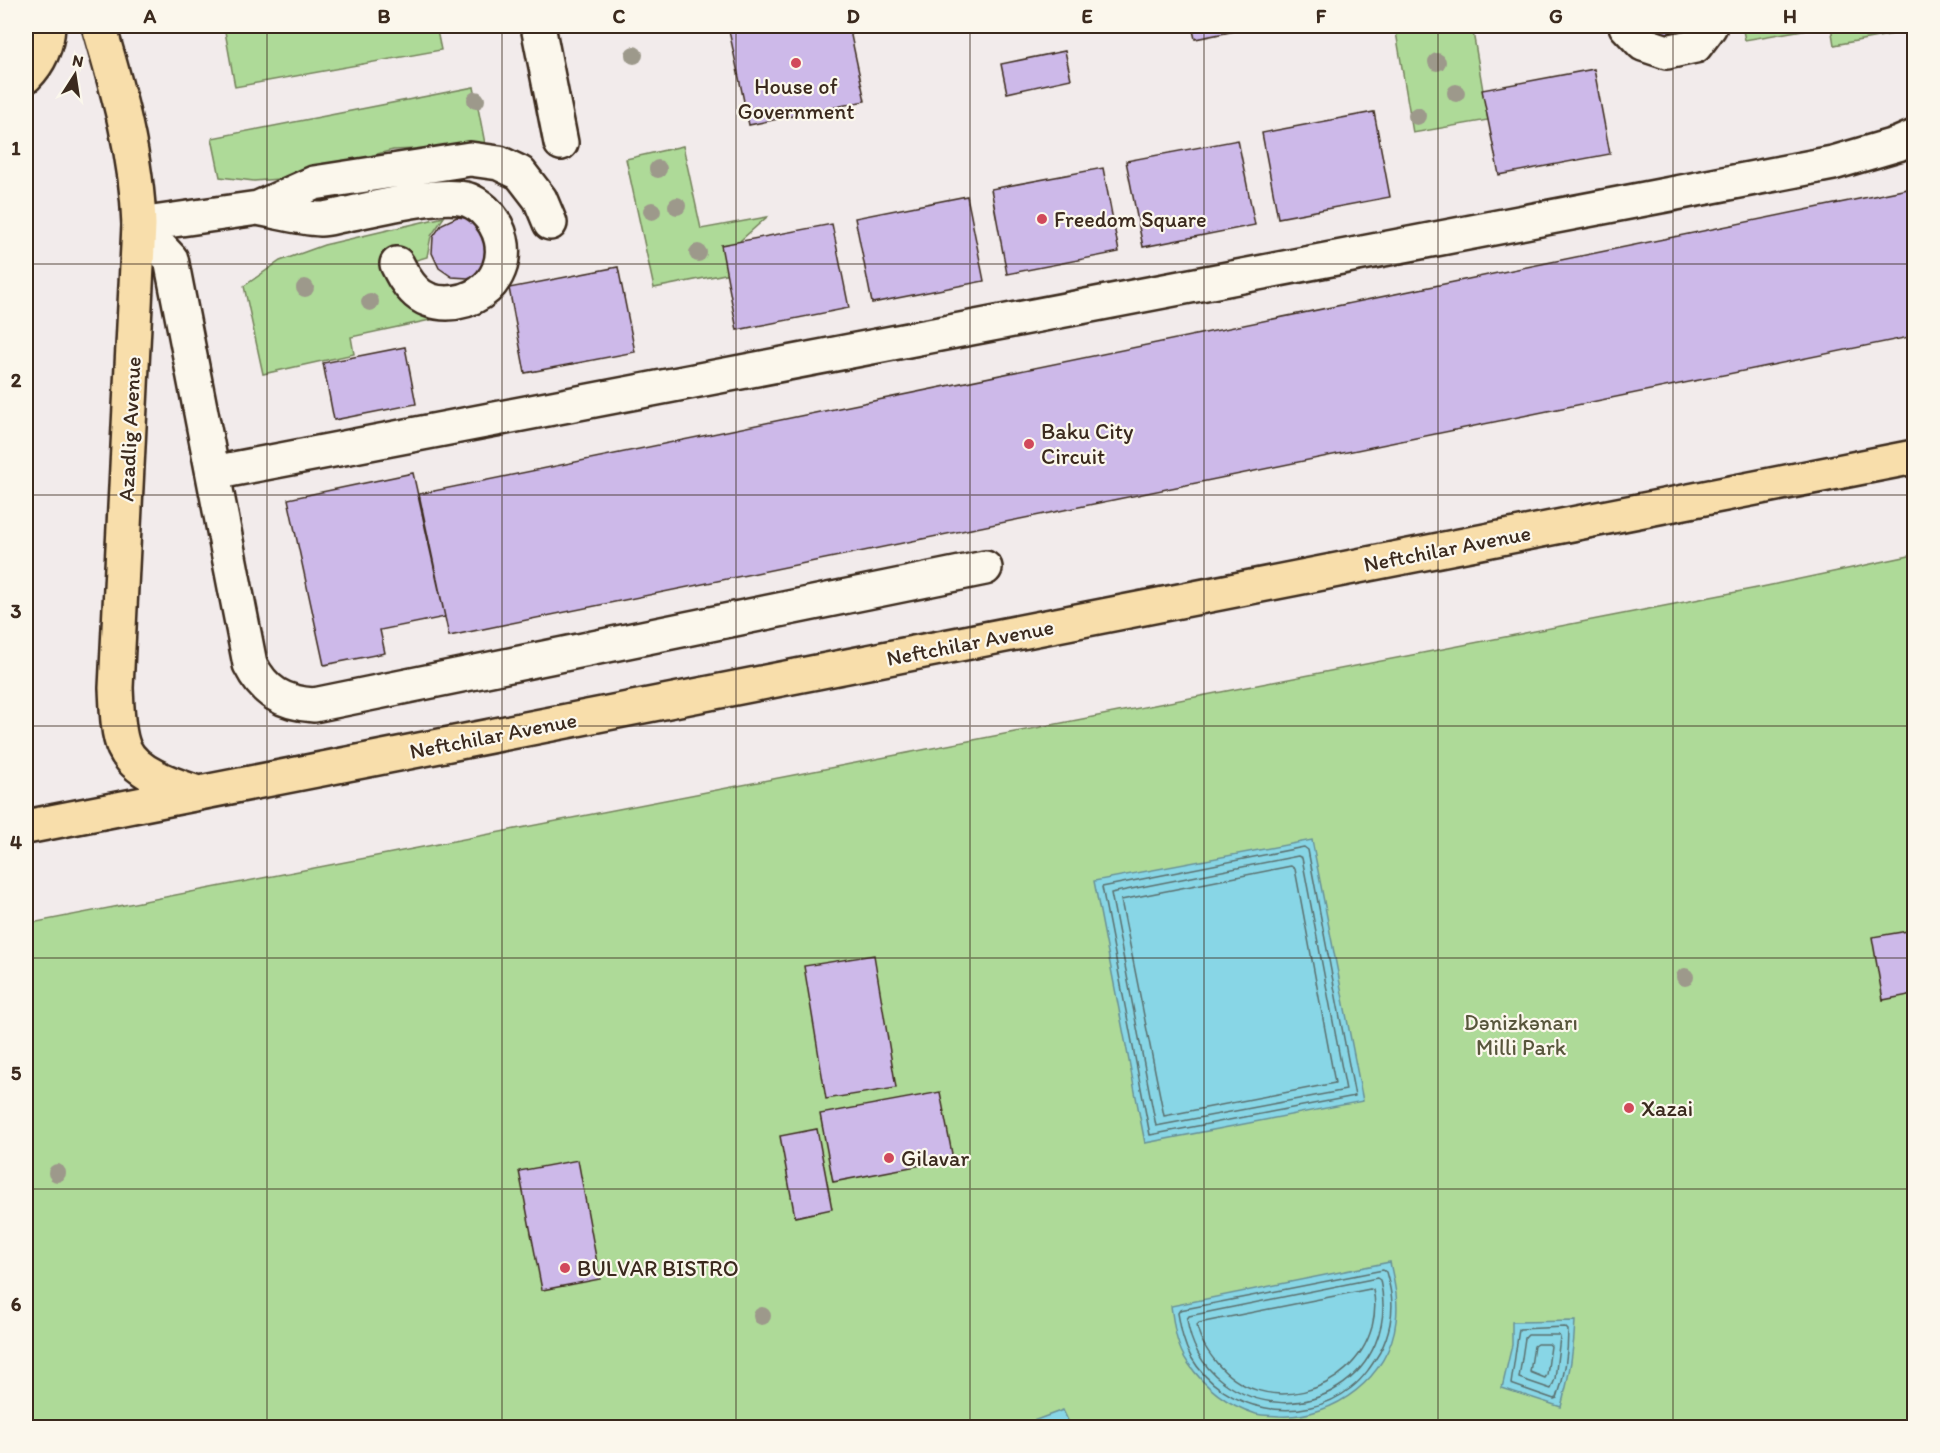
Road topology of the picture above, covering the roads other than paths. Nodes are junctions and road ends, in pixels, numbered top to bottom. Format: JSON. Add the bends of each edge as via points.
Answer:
{"nodes":[{"id":1,"x":99,"y":26,"type":"edge"},
{"id":2,"x":538,"y":26,"type":"edge"},
{"id":3,"x":1626,"y":26,"type":"edge"},
{"id":4,"x":1710,"y":26,"type":"edge"},
{"id":5,"x":1914,"y":137,"type":"edge"},
{"id":6,"x":561,"y":142,"type":"dead end"},
{"id":7,"x":258,"y":208,"type":"junction"},
{"id":8,"x":549,"y":224,"type":"dead end"},
{"id":9,"x":139,"y":225,"type":"junction"},
{"id":10,"x":397,"y":264,"type":"dead end"},
{"id":11,"x":1914,"y":456,"type":"edge"},
{"id":12,"x":213,"y":473,"type":"junction"},
{"id":13,"x":985,"y":568,"type":"dead end"},
{"id":14,"x":198,"y":793,"type":"junction"},
{"id":15,"x":26,"y":827,"type":"edge"}],
"edges":[{"from":1,"to":9,"type":"highway","name":"Azadlig Avenue","via":[[136,175]]},
{"from":2,"to":6,"type":"lane"},
{"from":3,"to":4,"type":"lane","via":[[1643,44],[1667,52],[1695,46]]},
{"from":5,"to":12,"type":"lane","via":[[1833,163]]},
{"from":7,"to":8,"type":"lane","via":[[314,183],[470,159],[499,163],[519,173],[540,199]]},
{"from":7,"to":9,"type":"lane"},
{"from":7,"to":10,"type":"lane","via":[[322,219],[438,197],[465,199],[483,208],[496,224],[503,244],[500,269],[493,281],[482,293],[461,303],[438,303],[419,295],[404,280]]},
{"from":9,"to":12,"type":"lane","via":[[171,260]]},
{"from":9,"to":14,"type":"highway","name":"Azadlig Avenue","via":[[116,688],[119,724],[124,749],[140,768],[164,782]]},
{"from":11,"to":14,"type":"highway","name":"Neftchilar Avenue"},
{"from":12,"to":13,"type":"lane","via":[[250,664],[263,685],[300,704],[314,705]]},
{"from":14,"to":15,"type":"highway","name":"Neftchilar Avenue"}]}
